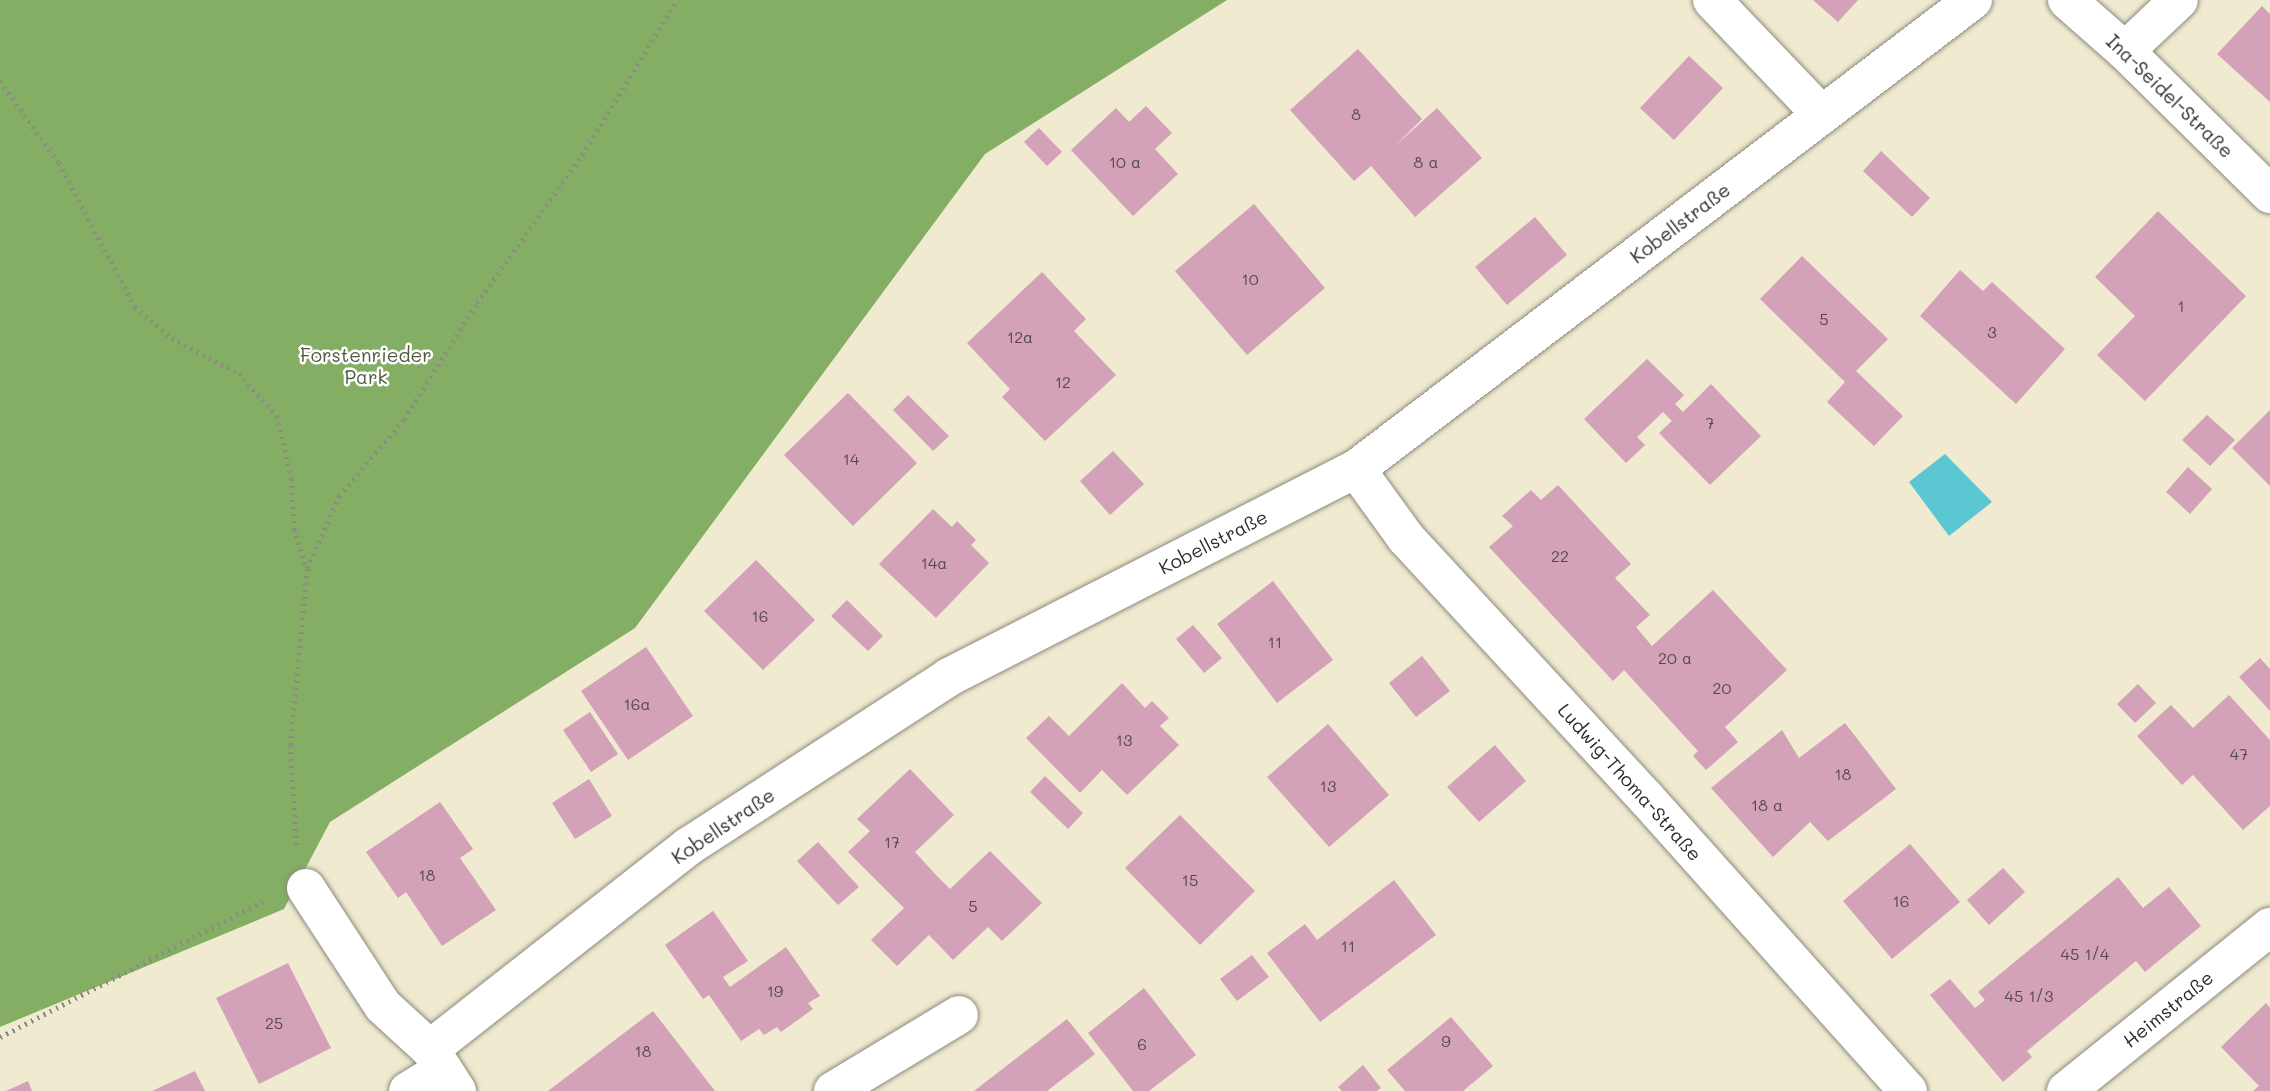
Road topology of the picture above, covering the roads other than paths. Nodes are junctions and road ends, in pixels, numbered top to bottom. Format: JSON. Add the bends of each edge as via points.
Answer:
{"nodes":[{"id":1,"x":1712,"y":0,"type":"edge"},
{"id":2,"x":1973,"y":0,"type":"edge"},
{"id":3,"x":2067,"y":0,"type":"edge"},
{"id":4,"x":2179,"y":0,"type":"edge"},
{"id":5,"x":2125,"y":51,"type":"junction"},
{"id":6,"x":1822,"y":115,"type":"junction"},
{"id":7,"x":2270,"y":194,"type":"edge"},
{"id":8,"x":1356,"y":469,"type":"junction"},
{"id":9,"x":306,"y":888,"type":"road end"},
{"id":10,"x":2270,"y":927,"type":"edge"},
{"id":11,"x":959,"y":1016,"type":"dead end"},
{"id":12,"x":443,"y":1070,"type":"edge"},
{"id":13,"x":408,"y":1091,"type":"edge"},
{"id":14,"x":833,"y":1091,"type":"edge"},
{"id":15,"x":1908,"y":1091,"type":"edge"},
{"id":16,"x":2066,"y":1091,"type":"edge"}],
"edges":[{"from":1,"to":6,"type":"street"},
{"from":2,"to":6,"type":"street","name":"Kobellstraße"},
{"from":3,"to":5,"type":"street","name":"Ina-Seidel-Straße"},
{"from":4,"to":5,"type":"street"},
{"from":5,"to":7,"type":"street","name":"Ina-Seidel-Straße"},
{"from":6,"to":8,"type":"street","name":"Kobellstraße"},
{"from":8,"to":12,"type":"street","name":"Kobellstraße","via":[[949,677],[689,846]]},
{"from":8,"to":15,"type":"street","name":"Ludwig-Thoma-Straße","via":[[1406,538]]},
{"from":9,"to":12,"type":"street","via":[[383,1006]]},
{"from":10,"to":16,"type":"street","name":"Heimstraße"},
{"from":11,"to":14,"type":"street"},
{"from":12,"to":13,"type":"street","name":"Kobellstraße"}]}
